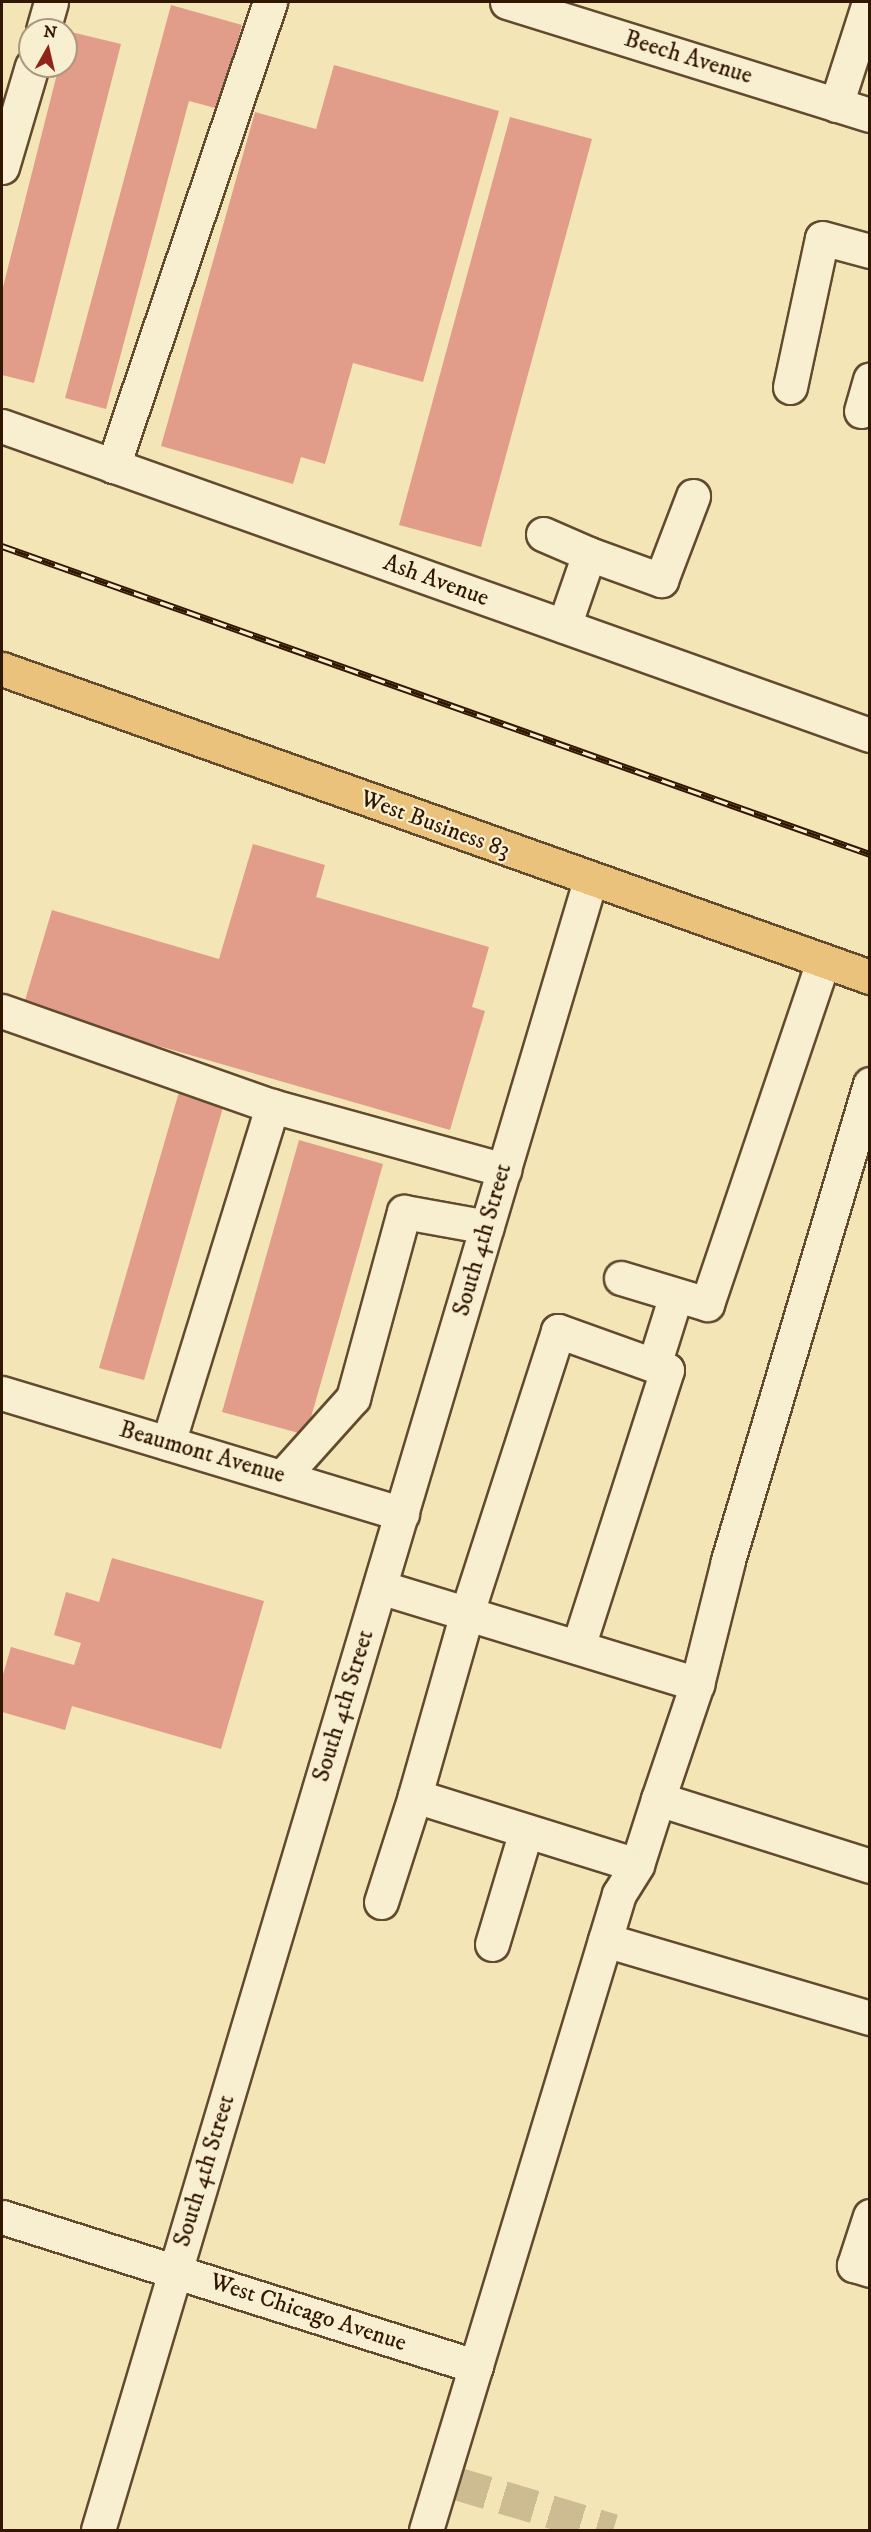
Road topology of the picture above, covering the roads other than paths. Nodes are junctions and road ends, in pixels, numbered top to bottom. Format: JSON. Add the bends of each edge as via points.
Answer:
{"nodes":[{"id":1,"x":51,"y":2,"type":"edge"},
{"id":2,"x":270,"y":2,"type":"edge"},
{"id":3,"x":869,"y":2,"type":"edge"},
{"id":4,"x":524,"y":4,"type":"edge"},
{"id":5,"x":46,"y":18,"type":"edge"},
{"id":6,"x":28,"y":78,"type":"edge"},
{"id":7,"x":836,"y":105,"type":"junction"},
{"id":8,"x":870,"y":115,"type":"edge"},
{"id":9,"x":2,"y":167,"type":"edge"},
{"id":10,"x":870,"y":251,"type":"edge"},
{"id":11,"x":870,"y":379,"type":"edge"},
{"id":12,"x":790,"y":387,"type":"dead end"},
{"id":13,"x":861,"y":411,"type":"dead end"},
{"id":14,"x":2,"y":426,"type":"edge"},
{"id":15,"x":113,"y":466,"type":"junction"},
{"id":16,"x":693,"y":496,"type":"dead end"},
{"id":17,"x":543,"y":534,"type":"dead end"},
{"id":18,"x":589,"y":554,"type":"junction"},
{"id":19,"x":564,"y":626,"type":"junction"},
{"id":20,"x":2,"y":669,"type":"edge"},
{"id":21,"x":870,"y":735,"type":"edge"},
{"id":22,"x":590,"y":881,"type":"junction"},
{"id":23,"x":823,"y":961,"type":"junction"},
{"id":24,"x":870,"y":977,"type":"edge"},
{"id":25,"x":2,"y":1011,"type":"edge"},
{"id":26,"x":870,"y":1084,"type":"edge"},
{"id":27,"x":272,"y":1106,"type":"junction"},
{"id":28,"x":864,"y":1126,"type":"edge"},
{"id":29,"x":504,"y":1170,"type":"junction"},
{"id":30,"x":487,"y":1227,"type":"junction"},
{"id":31,"x":621,"y":1278,"type":"dead end"},
{"id":32,"x":676,"y":1295,"type":"junction"},
{"id":33,"x":654,"y":1365,"type":"junction"},
{"id":34,"x":2,"y":1393,"type":"edge"},
{"id":35,"x":168,"y":1443,"type":"junction"},
{"id":36,"x":283,"y":1476,"type":"junction"},
{"id":37,"x":402,"y":1514,"type":"junction"},
{"id":38,"x":380,"y":1587,"type":"junction"},
{"id":39,"x":467,"y":1613,"type":"junction"},
{"id":40,"x":578,"y":1647,"type":"junction"},
{"id":41,"x":697,"y":1684,"type":"junction"},
{"id":42,"x":415,"y":1796,"type":"junction"},
{"id":43,"x":658,"y":1799,"type":"junction"},
{"id":44,"x":526,"y":1831,"type":"junction"},
{"id":45,"x":637,"y":1865,"type":"junction"},
{"id":46,"x":870,"y":1866,"type":"edge"},
{"id":47,"x":381,"y":1902,"type":"dead end"},
{"id":48,"x":605,"y":1940,"type":"junction"},
{"id":49,"x":492,"y":1944,"type":"dead end"},
{"id":50,"x":870,"y":2018,"type":"edge"},
{"id":51,"x":870,"y":2216,"type":"edge"},
{"id":52,"x":2,"y":2217,"type":"edge"},
{"id":53,"x":870,"y":2270,"type":"edge"},
{"id":54,"x":176,"y":2271,"type":"junction"},
{"id":55,"x":476,"y":2366,"type":"junction"},
{"id":56,"x":98,"y":2530,"type":"edge"},
{"id":57,"x":426,"y":2530,"type":"edge"}],
"edges":[{"from":1,"to":5,"type":"street"},
{"from":2,"to":15,"type":"street"},
{"from":3,"to":7,"type":"street"},
{"from":4,"to":7,"type":"street","name":"Beech Avenue"},
{"from":6,"to":9,"type":"street"},
{"from":7,"to":8,"type":"street","name":"Beech Avenue"},
{"from":10,"to":12,"type":"street","via":[[822,238]]},
{"from":11,"to":13,"type":"street"},
{"from":14,"to":15,"type":"street","name":"Ash Avenue"},
{"from":15,"to":19,"type":"street","name":"Ash Avenue"},
{"from":16,"to":18,"type":"street","via":[[661,580]]},
{"from":17,"to":18,"type":"street"},
{"from":18,"to":19,"type":"street"},
{"from":19,"to":21,"type":"street","name":"Ash Avenue"},
{"from":20,"to":22,"type":"main road","name":"West Business 83"},
{"from":22,"to":23,"type":"main road","name":"West Business 83"},
{"from":22,"to":29,"type":"street","name":"South 4th Street"},
{"from":23,"to":24,"type":"main road","name":"West Business 83"},
{"from":23,"to":32,"type":"street","via":[[707,1304]]},
{"from":25,"to":27,"type":"street"},
{"from":26,"to":28,"type":"street"},
{"from":27,"to":29,"type":"street"},
{"from":27,"to":35,"type":"street"},
{"from":28,"to":41,"type":"street","via":[[728,1561]]},
{"from":29,"to":30,"type":"street","name":"South 4th Street"},
{"from":30,"to":36,"type":"street","via":[[404,1212],[353,1398]]},
{"from":30,"to":37,"type":"street","name":"South 4th Street"},
{"from":31,"to":32,"type":"street"},
{"from":32,"to":33,"type":"street"},
{"from":33,"to":39,"type":"street","via":[[558,1331]]},
{"from":33,"to":40,"type":"street","via":[[667,1370]]},
{"from":34,"to":35,"type":"street","name":"Beaumont Avenue"},
{"from":35,"to":36,"type":"street","name":"Beaumont Avenue"},
{"from":36,"to":37,"type":"street","name":"Beaumont Avenue"},
{"from":37,"to":38,"type":"street","name":"South 4th Street"},
{"from":38,"to":39,"type":"street"},
{"from":38,"to":54,"type":"street","name":"South 4th Street"},
{"from":39,"to":40,"type":"street"},
{"from":39,"to":42,"type":"street"},
{"from":40,"to":41,"type":"street"},
{"from":41,"to":43,"type":"street"},
{"from":42,"to":44,"type":"street"},
{"from":42,"to":47,"type":"street"},
{"from":43,"to":45,"type":"street"},
{"from":43,"to":46,"type":"street"},
{"from":44,"to":45,"type":"street"},
{"from":44,"to":49,"type":"street"},
{"from":45,"to":48,"type":"street","via":[[619,1894]]},
{"from":48,"to":50,"type":"street"},
{"from":48,"to":55,"type":"street"},
{"from":51,"to":53,"type":"street","via":[[854,2265]]},
{"from":52,"to":54,"type":"street","name":"West Chicago Avenue"},
{"from":54,"to":55,"type":"street","name":"West Chicago Avenue"},
{"from":54,"to":56,"type":"street","name":"South 4th Street"},
{"from":55,"to":57,"type":"street","via":[[449,2481]]}]}
